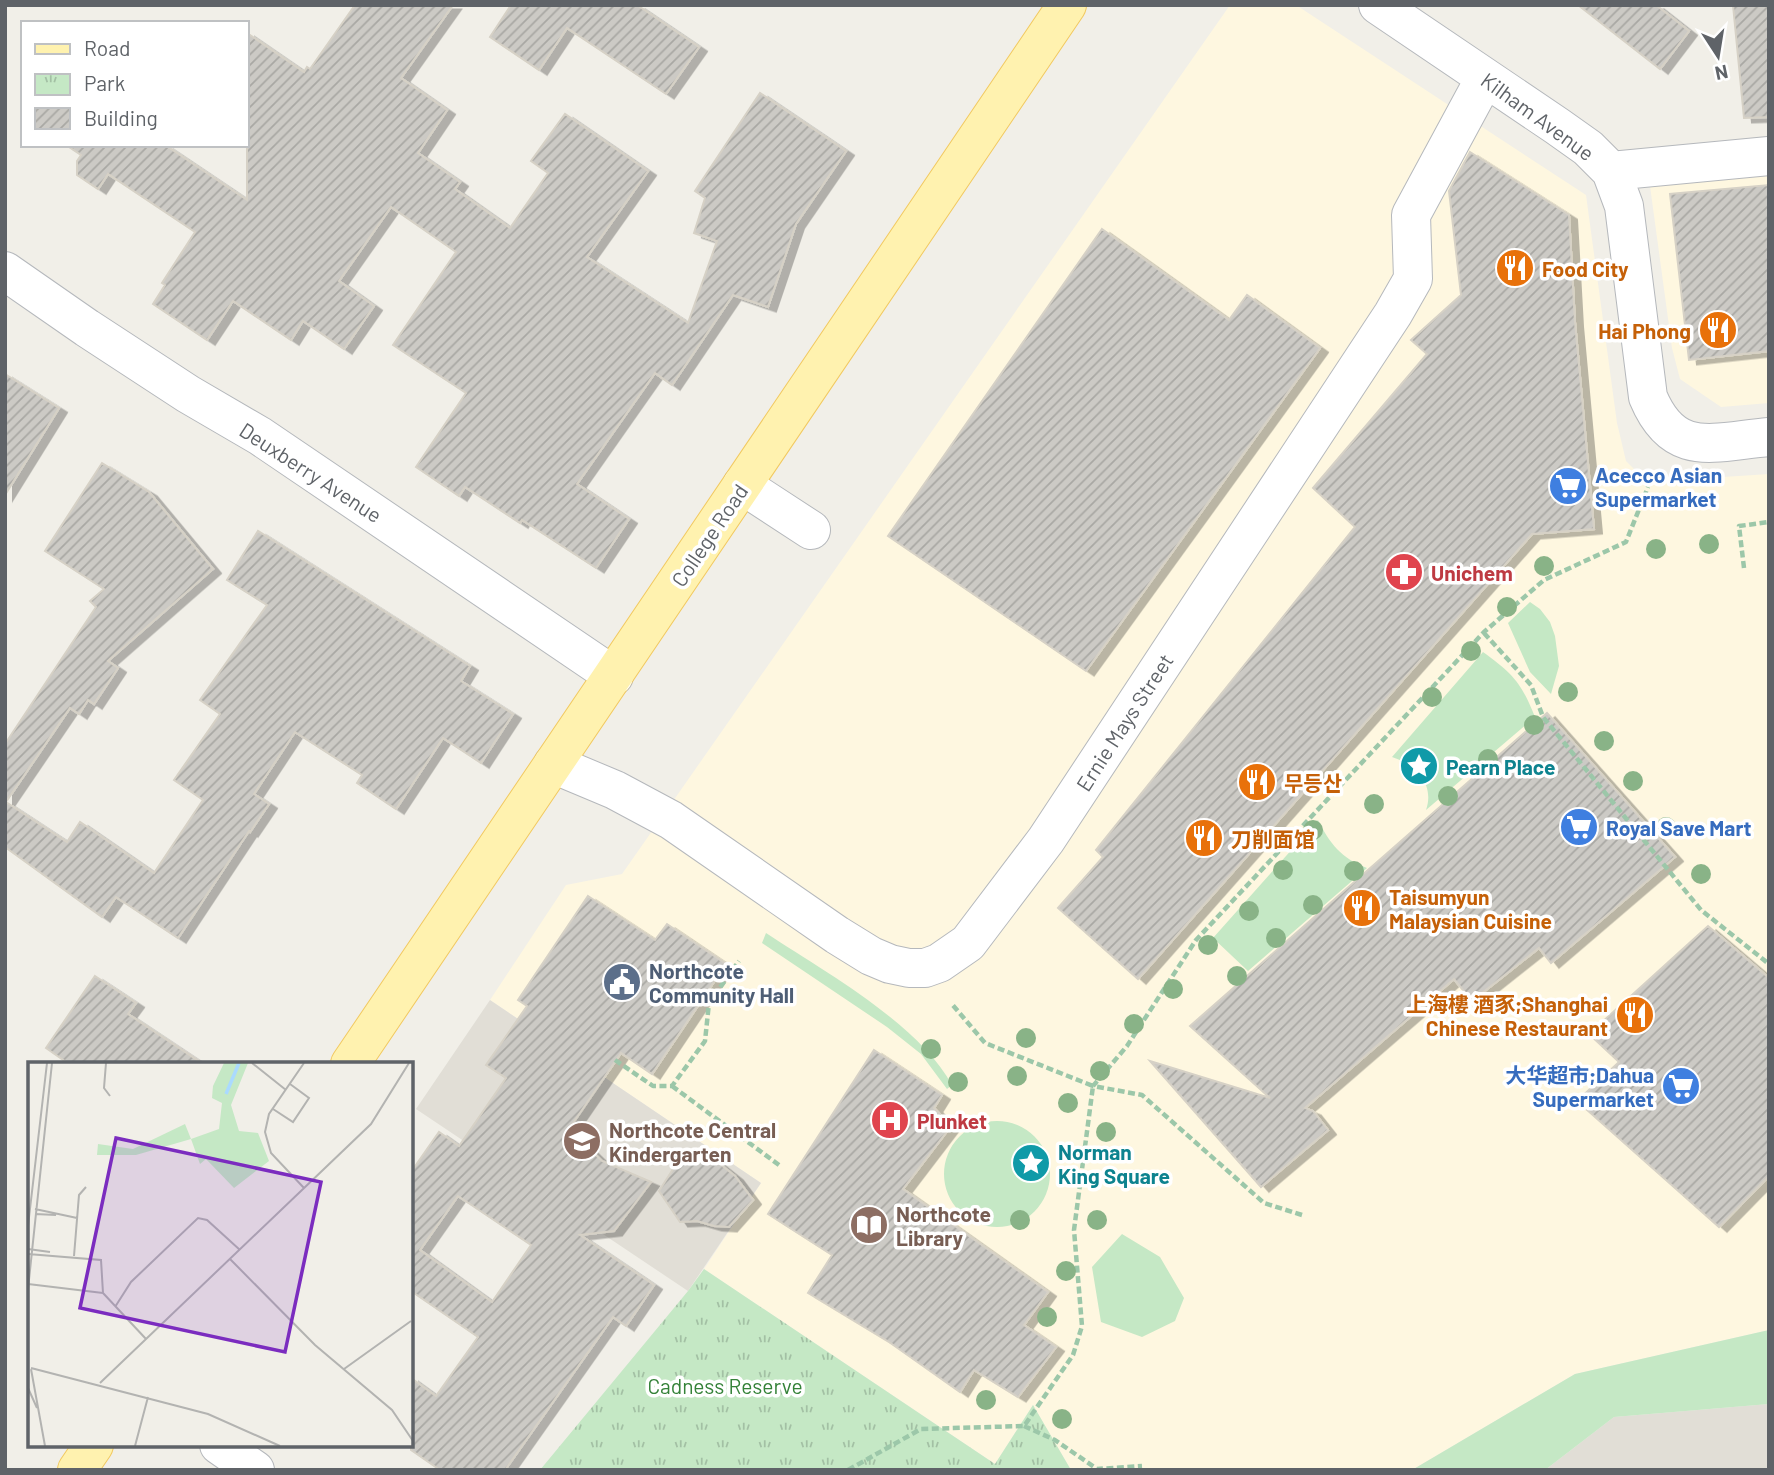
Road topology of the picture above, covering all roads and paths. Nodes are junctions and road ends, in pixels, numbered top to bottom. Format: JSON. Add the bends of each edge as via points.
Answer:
{"nodes":[{"id":1,"x":1067,"y":5,"type":"edge"},
{"id":2,"x":1378,"y":5,"type":"edge"},
{"id":3,"x":1485,"y":78,"type":"junction"},
{"id":4,"x":1769,"y":156,"type":"edge"},
{"id":5,"x":1611,"y":171,"type":"junction"},
{"id":6,"x":5,"y":271,"type":"edge"},
{"id":7,"x":1769,"y":437,"type":"edge"},
{"id":8,"x":743,"y":485,"type":"junction"},
{"id":9,"x":1648,"y":487,"type":"dead end"},
{"id":10,"x":1769,"y":522,"type":"edge"},
{"id":11,"x":811,"y":530,"type":"dead end"},
{"id":12,"x":1744,"y":568,"type":"dead end"},
{"id":13,"x":1484,"y":632,"type":"junction"},
{"id":14,"x":614,"y":676,"type":"junction"},
{"id":15,"x":553,"y":764,"type":"junction"},
{"id":16,"x":739,"y":961,"type":"dead end"},
{"id":17,"x":1769,"y":964,"type":"edge"},
{"id":18,"x":925,"y":968,"type":"junction"},
{"id":19,"x":615,"y":1060,"type":"dead end"},
{"id":20,"x":351,"y":1062,"type":"edge"},
{"id":21,"x":671,"y":1086,"type":"junction"},
{"id":22,"x":1093,"y":1086,"type":"junction"},
{"id":23,"x":779,"y":1165,"type":"dead end"},
{"id":24,"x":1302,"y":1215,"type":"dead end"},
{"id":25,"x":1024,"y":1426,"type":"junction"},
{"id":26,"x":93,"y":1447,"type":"edge"},
{"id":27,"x":222,"y":1447,"type":"edge"},
{"id":28,"x":1142,"y":1466,"type":"dead end"},
{"id":29,"x":1089,"y":1467,"type":"edge"},
{"id":30,"x":77,"y":1470,"type":"edge"},
{"id":31,"x":255,"y":1470,"type":"edge"},
{"id":32,"x":848,"y":1470,"type":"edge"}],
"edges":[{"from":1,"to":8,"type":"main road","name":"College Road"},
{"from":2,"to":3,"type":"street","name":"Kilham Avenue"},
{"from":3,"to":5,"type":"street","name":"Kilham Avenue","via":[[1588,148]]},
{"from":3,"to":18,"type":"street","name":"Ernie Mays Street","via":[[1411,215],[1413,278],[1393,314],[1046,840],[968,943]]},
{"from":4,"to":5,"type":"street"},
{"from":5,"to":7,"type":"street","name":"Kilham Avenue","via":[[1624,206],[1648,397],[1656,415],[1669,432],[1684,440]]},
{"from":6,"to":14,"type":"street","name":"Deuxberry Avenue","via":[[188,394],[260,436]]},
{"from":8,"to":11,"type":"street"},
{"from":8,"to":14,"type":"main road","name":"College Road"},
{"from":9,"to":13,"type":"path","via":[[1626,542],[1544,580]]},
{"from":10,"to":12,"type":"path","via":[[1739,526]]},
{"from":13,"to":17,"type":"path","via":[[1531,685],[1543,717],[1701,910]]},
{"from":13,"to":22,"type":"path","via":[[1196,940],[1127,1046]]},
{"from":14,"to":15,"type":"main road","name":"College Road"},
{"from":15,"to":18,"type":"street","via":[[671,820],[871,956],[890,964]]},
{"from":15,"to":20,"type":"main road","name":"College Road"},
{"from":16,"to":21,"type":"path","via":[[709,1003],[705,1041]]},
{"from":18,"to":22,"type":"path","via":[[985,1043]]},
{"from":19,"to":21,"type":"path","via":[[653,1086]]},
{"from":21,"to":23,"type":"path"},
{"from":22,"to":24,"type":"path","via":[[1142,1096],[1264,1203]]},
{"from":22,"to":25,"type":"path","via":[[1074,1230],[1082,1326],[1073,1355]]},
{"from":25,"to":29,"type":"path","via":[[1055,1440]]},
{"from":25,"to":32,"type":"path","via":[[921,1429]]},
{"from":26,"to":30,"type":"main road"},
{"from":27,"to":31,"type":"street"},
{"from":28,"to":29,"type":"path"}]}
